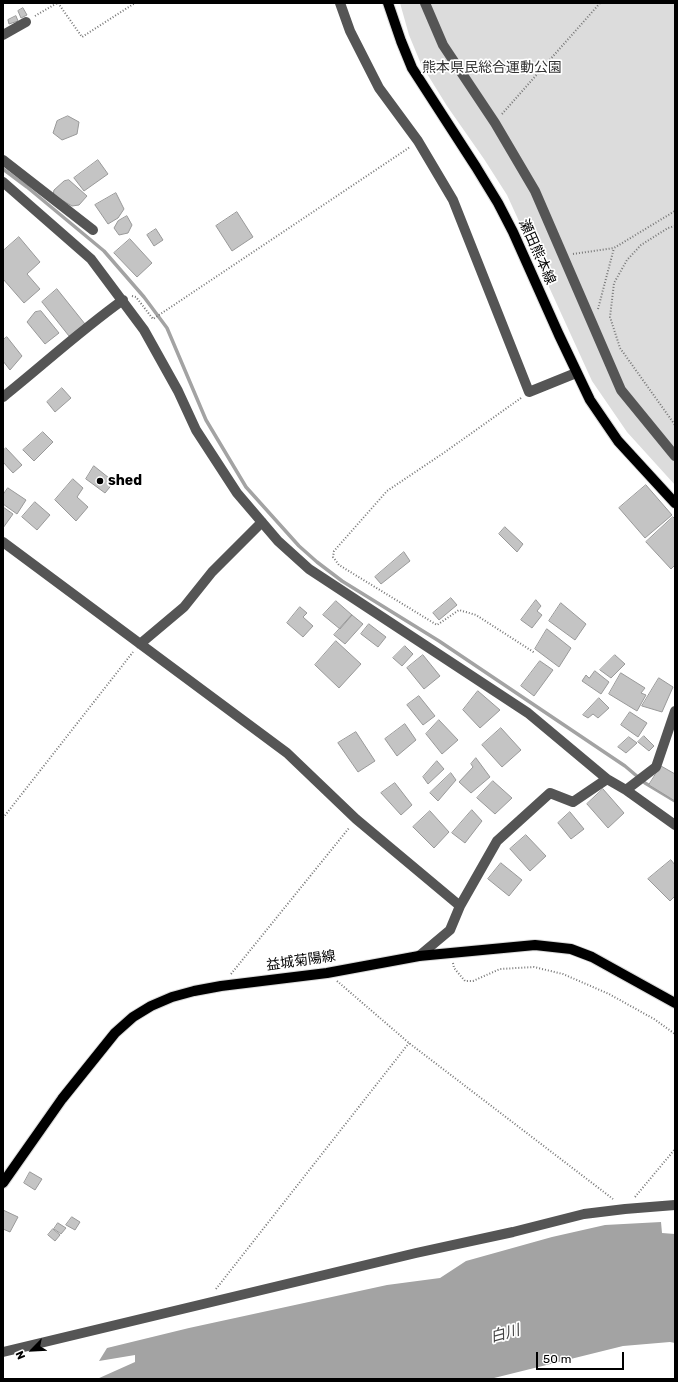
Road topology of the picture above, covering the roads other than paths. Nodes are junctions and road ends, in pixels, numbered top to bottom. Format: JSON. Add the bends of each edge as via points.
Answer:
{"nodes":[{"id":1,"x":340,"y":3,"type":"edge"},
{"id":2,"x":388,"y":3,"type":"edge"},
{"id":3,"x":425,"y":3,"type":"edge"},
{"id":4,"x":26,"y":22,"type":"road end"},
{"id":5,"x":3,"y":35,"type":"edge"},
{"id":6,"x":3,"y":160,"type":"edge"},
{"id":7,"x":3,"y":182,"type":"edge"},
{"id":8,"x":93,"y":230,"type":"dead end"},
{"id":9,"x":123,"y":300,"type":"junction"},
{"id":10,"x":576,"y":373,"type":"junction"},
{"id":11,"x":3,"y":397,"type":"edge"},
{"id":12,"x":675,"y":456,"type":"edge"},
{"id":13,"x":675,"y":503,"type":"edge"},
{"id":14,"x":262,"y":522,"type":"junction"},
{"id":15,"x":3,"y":542,"type":"edge"},
{"id":16,"x":140,"y":644,"type":"junction"},
{"id":17,"x":675,"y":711,"type":"edge"},
{"id":18,"x":607,"y":779,"type":"junction"},
{"id":19,"x":626,"y":790,"type":"junction"},
{"id":20,"x":675,"y":825,"type":"edge"},
{"id":21,"x":460,"y":906,"type":"junction"},
{"id":22,"x":419,"y":956,"type":"junction"},
{"id":23,"x":675,"y":1003,"type":"edge"},
{"id":24,"x":3,"y":1183,"type":"edge"},
{"id":25,"x":675,"y":1205,"type":"edge"},
{"id":26,"x":3,"y":1352,"type":"edge"}],
"edges":[{"from":1,"to":10,"type":"street","via":[[350,31],[379,88],[418,141],[453,200],[529,392]]},
{"from":2,"to":10,"type":"main road","name":"瀬田熊本線","via":[[412,68],[476,167],[514,232]]},
{"from":3,"to":12,"type":"street","via":[[443,45],[495,123],[535,191],[621,390]]},
{"from":4,"to":5,"type":"street"},
{"from":6,"to":8,"type":"street"},
{"from":7,"to":9,"type":"street","via":[[91,259]]},
{"from":9,"to":11,"type":"street"},
{"from":9,"to":14,"type":"street","via":[[144,330],[178,391],[196,430],[237,493]]},
{"from":10,"to":13,"type":"main road","name":"瀬田熊本線","via":[[590,400],[618,441]]},
{"from":14,"to":16,"type":"street","via":[[212,572],[184,608]]},
{"from":14,"to":18,"type":"street","via":[[278,541],[309,569],[528,713]]},
{"from":15,"to":16,"type":"street"},
{"from":16,"to":21,"type":"street","via":[[286,753],[356,819]]},
{"from":17,"to":19,"type":"street","via":[[656,766]]},
{"from":18,"to":19,"type":"street"},
{"from":18,"to":21,"type":"street","via":[[573,802],[550,793],[497,841]]},
{"from":19,"to":20,"type":"street"},
{"from":21,"to":22,"type":"street","via":[[450,930]]},
{"from":22,"to":23,"type":"main road","name":"益城菊陽線","via":[[535,945],[571,949],[592,957]]},
{"from":22,"to":24,"type":"main road","name":"益城菊陽線","via":[[327,973],[194,991],[151,1006],[115,1033],[62,1099]]},
{"from":25,"to":26,"type":"street","via":[[584,1214]]}]}
